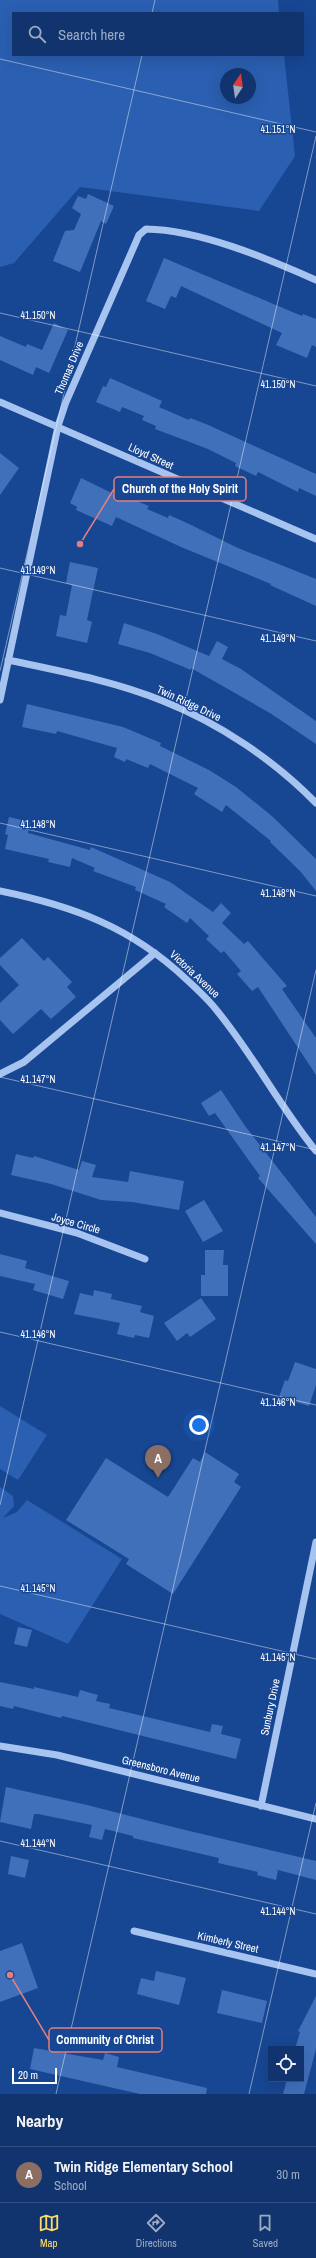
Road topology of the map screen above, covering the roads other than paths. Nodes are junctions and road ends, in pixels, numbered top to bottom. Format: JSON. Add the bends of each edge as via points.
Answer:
{"nodes":[{"id":1,"x":316,"y":280,"type":"edge"},
{"id":2,"x":0,"y":402,"type":"edge"},
{"id":3,"x":58,"y":426,"type":"junction"},
{"id":4,"x":316,"y":539,"type":"edge"},
{"id":5,"x":8,"y":660,"type":"junction"},
{"id":6,"x":0,"y":700,"type":"edge"},
{"id":7,"x":316,"y":803,"type":"edge"},
{"id":8,"x":0,"y":891,"type":"edge"},
{"id":9,"x":155,"y":953,"type":"junction"},
{"id":10,"x":0,"y":1074,"type":"edge"},
{"id":11,"x":316,"y":1151,"type":"edge"},
{"id":12,"x":0,"y":1213,"type":"edge"},
{"id":13,"x":145,"y":1259,"type":"dead end"},
{"id":14,"x":316,"y":1542,"type":"edge"},
{"id":15,"x":0,"y":1746,"type":"edge"},
{"id":16,"x":261,"y":1806,"type":"junction"},
{"id":17,"x":316,"y":1819,"type":"edge"},
{"id":18,"x":134,"y":1931,"type":"dead end"},
{"id":19,"x":316,"y":1974,"type":"edge"}],
"edges":[{"from":1,"to":3,"type":"street","name":"Thomas Drive","via":[[256,254],[161,230],[146,229],[139,235],[131,251]]},
{"from":2,"to":3,"type":"street","name":"Lloyd Street"},
{"from":3,"to":4,"type":"street","name":"Lloyd Street"},
{"from":3,"to":5,"type":"street","name":"Thomas Drive"},
{"from":5,"to":6,"type":"street","name":"Thomas Drive"},
{"from":5,"to":7,"type":"street","name":"Twin Ridge Drive","via":[[119,686],[163,701],[209,723],[263,757]]},
{"from":8,"to":9,"type":"street","name":"Victoria Avenue","via":[[44,900],[95,918]]},
{"from":9,"to":10,"type":"street","via":[[24,1062]]},
{"from":9,"to":11,"type":"street","name":"Victoria Avenue","via":[[218,1011]]},
{"from":12,"to":13,"type":"street","name":"Joyce Circle","via":[[77,1234]]},
{"from":14,"to":16,"type":"street","name":"Sunbury Drive"},
{"from":15,"to":16,"type":"street","name":"Greensboro Avenue","via":[[58,1755]]},
{"from":16,"to":17,"type":"street","name":"Greensboro Avenue"},
{"from":18,"to":19,"type":"street","name":"Kimberly Street"}]}
